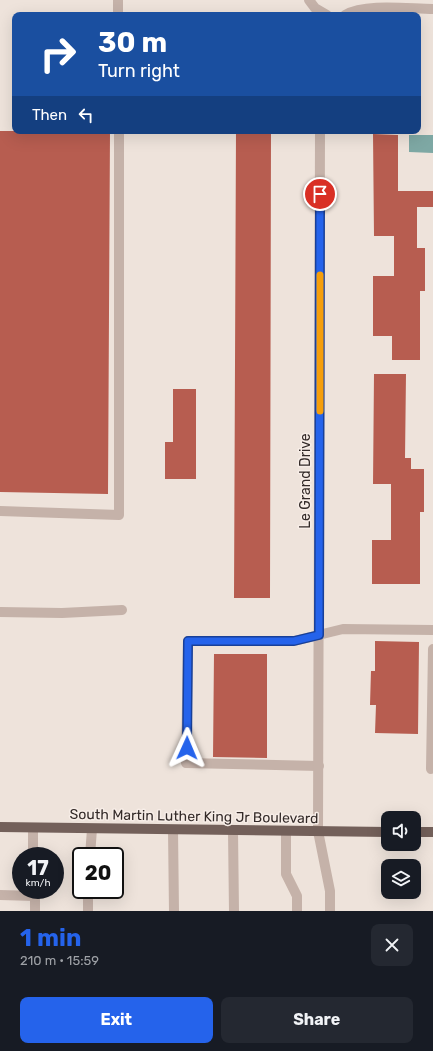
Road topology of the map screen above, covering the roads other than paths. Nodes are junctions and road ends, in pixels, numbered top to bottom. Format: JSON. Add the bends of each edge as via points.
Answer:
{"nodes":[{"id":1,"x":118,"y":0,"type":"edge"},
{"id":2,"x":310,"y":0,"type":"edge"},
{"id":3,"x":433,"y":9,"type":"edge"},
{"id":4,"x":118,"y":12,"type":"edge"},
{"id":5,"x":322,"y":12,"type":"edge"},
{"id":6,"x":350,"y":12,"type":"edge"},
{"id":7,"x":119,"y":134,"type":"edge"},
{"id":8,"x":320,"y":134,"type":"edge"},
{"id":9,"x":0,"y":511,"type":"edge"},
{"id":10,"x":122,"y":610,"type":"dead end"},
{"id":11,"x":0,"y":612,"type":"edge"},
{"id":12,"x":433,"y":630,"type":"edge"},
{"id":13,"x":319,"y":635,"type":"junction"},
{"id":14,"x":433,"y":648,"type":"edge"},
{"id":15,"x":319,"y":766,"type":"junction"},
{"id":16,"x":431,"y":769,"type":"dead end"},
{"id":17,"x":0,"y":828,"type":"edge"},
{"id":18,"x":33,"y":828,"type":"junction"},
{"id":19,"x":92,"y":829,"type":"junction"},
{"id":20,"x":173,"y":830,"type":"junction"},
{"id":21,"x":233,"y":831,"type":"junction"},
{"id":22,"x":286,"y":831,"type":"junction"},
{"id":23,"x":318,"y":831,"type":"junction"},
{"id":24,"x":381,"y":832,"type":"edge"},
{"id":25,"x":421,"y":832,"type":"edge"},
{"id":26,"x":433,"y":832,"type":"edge"},
{"id":27,"x":33,"y":847,"type":"edge"},
{"id":28,"x":91,"y":847,"type":"edge"},
{"id":29,"x":12,"y":894,"type":"edge"},
{"id":30,"x":0,"y":895,"type":"edge"},
{"id":31,"x":35,"y":899,"type":"edge"},
{"id":32,"x":88,"y":899,"type":"edge"},
{"id":33,"x":35,"y":911,"type":"edge"},
{"id":34,"x":88,"y":911,"type":"edge"},
{"id":35,"x":174,"y":911,"type":"edge"},
{"id":36,"x":234,"y":911,"type":"edge"},
{"id":37,"x":297,"y":911,"type":"edge"},
{"id":38,"x":330,"y":911,"type":"edge"}],
"edges":[{"from":1,"to":4,"type":"street"},
{"from":2,"to":5,"type":"street","via":[[315,8]]},
{"from":3,"to":6,"type":"street","via":[[372,8]]},
{"from":7,"to":9,"type":"street","via":[[119,515]]},
{"from":8,"to":13,"type":"street","name":"Le Grand Drive"},
{"from":10,"to":11,"type":"street","via":[[62,613]]},
{"from":12,"to":13,"type":"street","via":[[343,629]]},
{"from":13,"to":15,"type":"street","name":"Le Grand Drive"},
{"from":13,"to":15,"type":"street","via":[[294,641],[188,641],[186,763]]},
{"from":14,"to":16,"type":"street"},
{"from":15,"to":23,"type":"street","name":"Le Grand Drive"},
{"from":17,"to":18,"type":"main road","name":"South Martin Luther King Jr Boulevard"},
{"from":18,"to":19,"type":"main road","name":"South Martin Luther King Jr Boulevard"},
{"from":18,"to":27,"type":"street"},
{"from":19,"to":20,"type":"main road","name":"South Martin Luther King Jr Boulevard"},
{"from":19,"to":28,"type":"street"},
{"from":20,"to":21,"type":"main road","name":"South Martin Luther King Jr Boulevard"},
{"from":20,"to":35,"type":"street"},
{"from":21,"to":22,"type":"main road","name":"South Martin Luther King Jr Boulevard"},
{"from":21,"to":36,"type":"street"},
{"from":22,"to":23,"type":"main road","name":"South Martin Luther King Jr Boulevard"},
{"from":22,"to":37,"type":"street","via":[[286,874],[297,896]]},
{"from":23,"to":24,"type":"main road","name":"South Martin Luther King Jr Boulevard"},
{"from":23,"to":38,"type":"street","name":"Le Grand Drive","via":[[330,891]]},
{"from":25,"to":26,"type":"main road"},
{"from":29,"to":30,"type":"street"},
{"from":31,"to":33,"type":"street"},
{"from":32,"to":34,"type":"street"}]}
